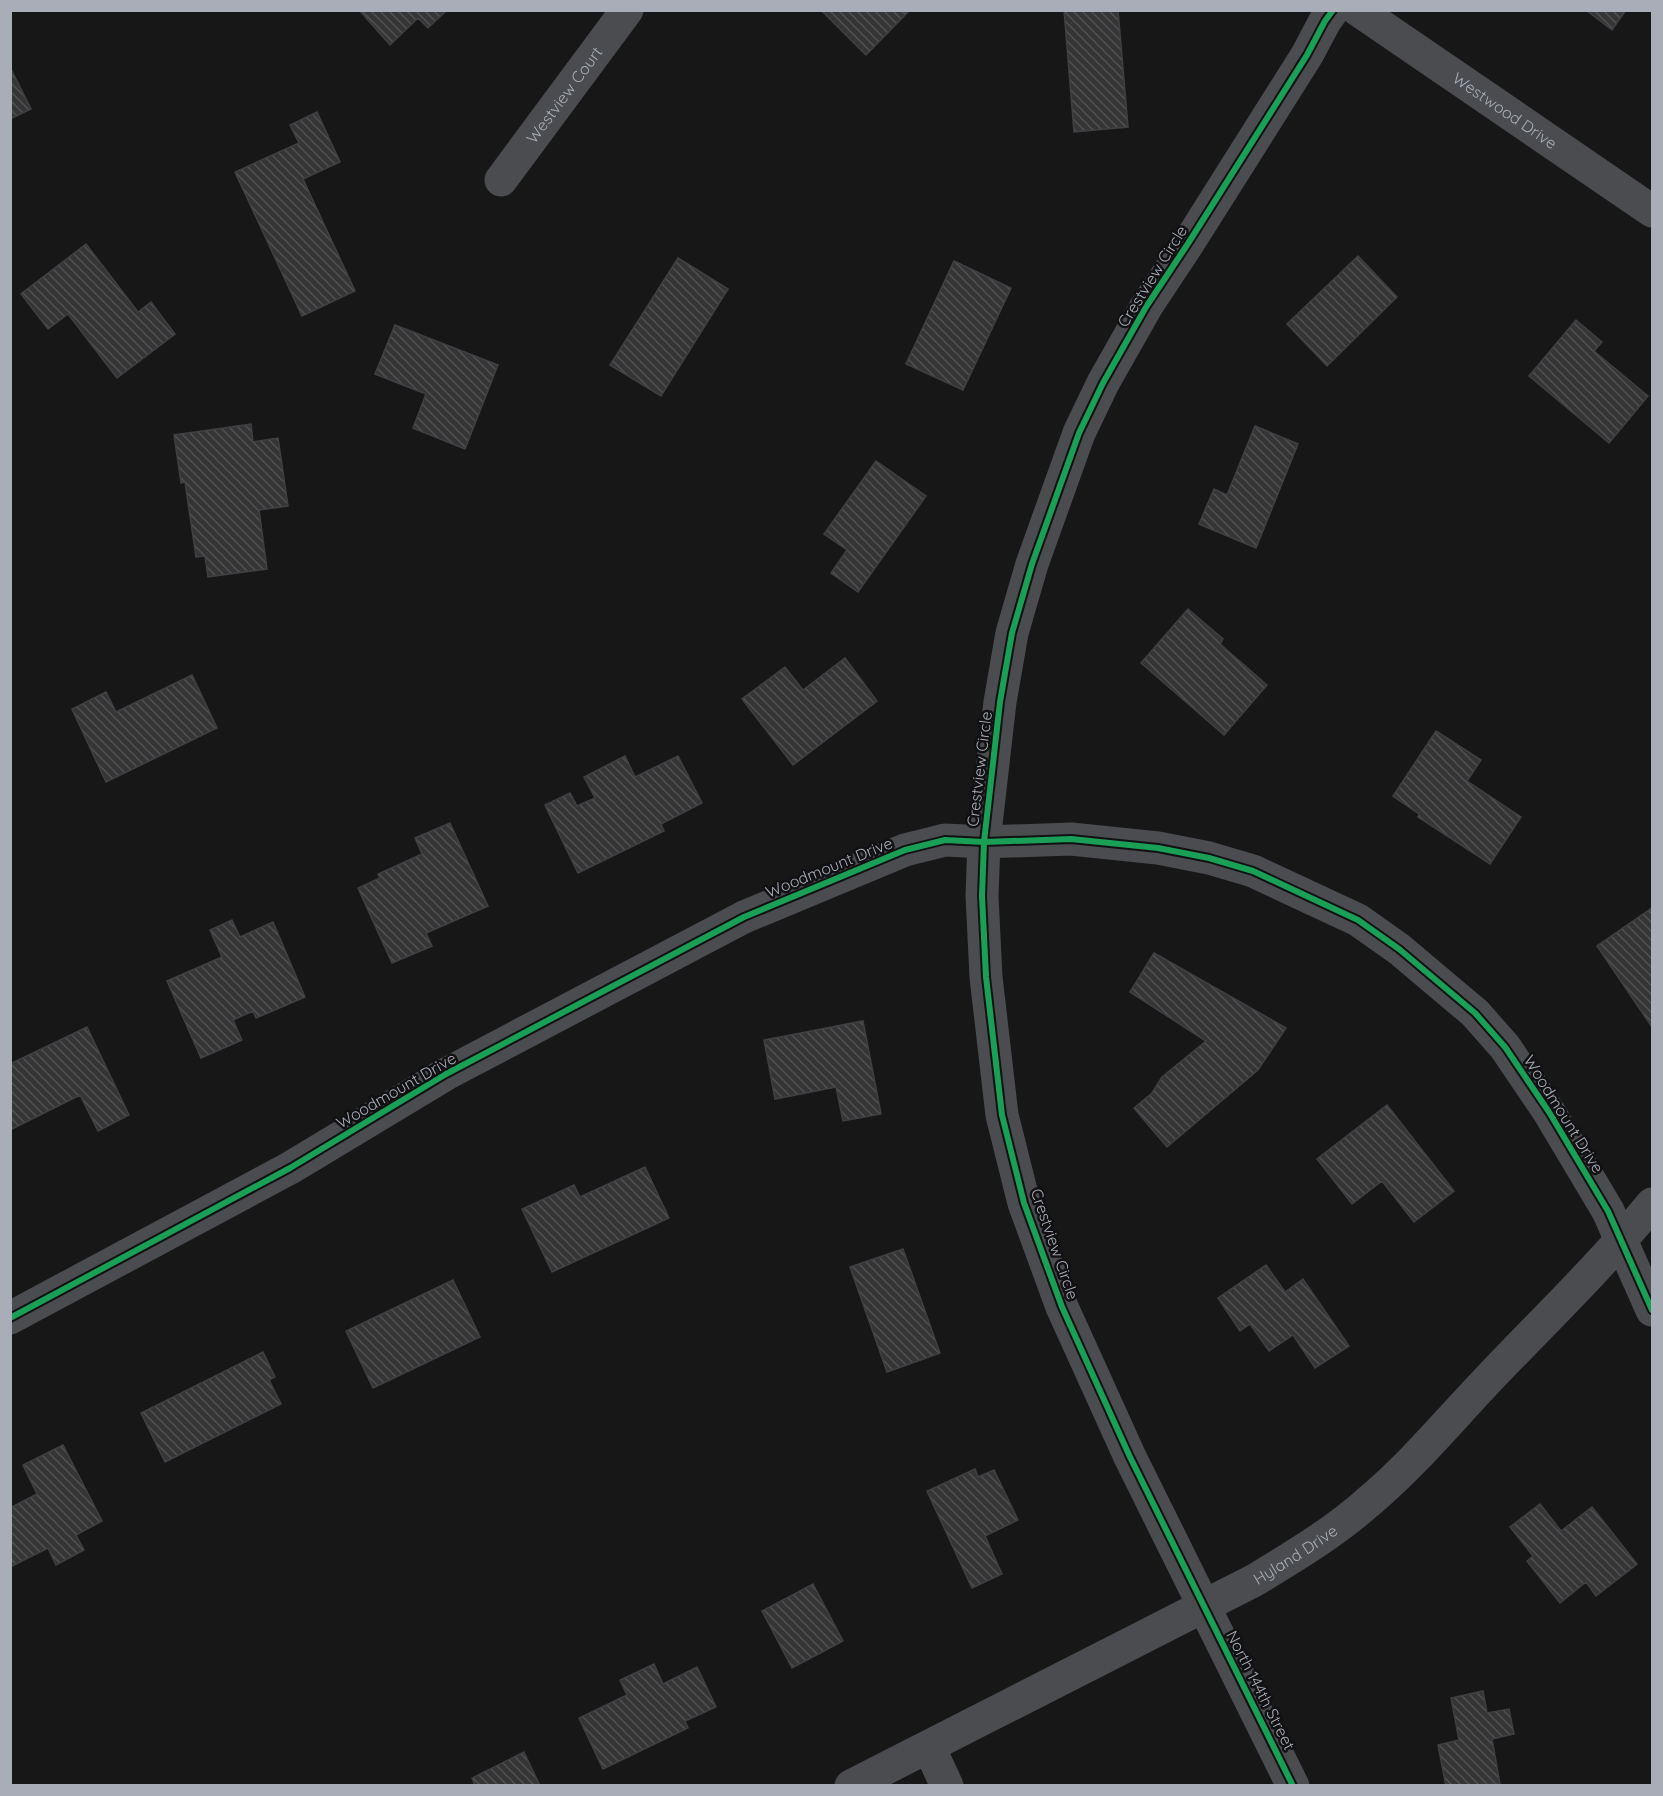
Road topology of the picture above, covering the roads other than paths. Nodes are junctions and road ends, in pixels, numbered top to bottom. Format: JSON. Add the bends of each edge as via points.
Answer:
{"nodes":[{"id":1,"x":627,"y":10,"type":"edge"},
{"id":2,"x":1333,"y":10,"type":"edge"},
{"id":3,"x":1358,"y":10,"type":"edge"},
{"id":4,"x":501,"y":180,"type":"dead end"},
{"id":5,"x":1653,"y":211,"type":"edge"},
{"id":6,"x":984,"y":842,"type":"junction"},
{"id":7,"x":1653,"y":1204,"type":"edge"},
{"id":8,"x":1621,"y":1242,"type":"junction"},
{"id":9,"x":1653,"y":1310,"type":"edge"},
{"id":10,"x":10,"y":1318,"type":"edge"},
{"id":11,"x":1204,"y":1607,"type":"junction"},
{"id":12,"x":929,"y":1747,"type":"junction"},
{"id":13,"x":851,"y":1785,"type":"edge"},
{"id":14,"x":947,"y":1785,"type":"edge"},
{"id":15,"x":1293,"y":1785,"type":"edge"}],
"edges":[{"from":1,"to":4,"type":"street","name":"Westview Court"},
{"from":2,"to":6,"type":"street","name":"Crestview Circle","via":[[1146,307],[1079,433],[1012,633]]},
{"from":3,"to":5,"type":"street","name":"Westwood Drive"},
{"from":6,"to":8,"type":"street","name":"Woodmount Drive","via":[[1071,839],[1209,858],[1253,871],[1358,920],[1400,949],[1475,1013],[1505,1047],[1608,1211]]},
{"from":6,"to":10,"type":"street","name":"Woodmount Drive","via":[[945,840],[905,850],[744,917],[446,1074],[290,1168]]},
{"from":6,"to":11,"type":"street","name":"Crestview Circle","via":[[986,977],[1002,1115],[1024,1203],[1067,1318]]},
{"from":7,"to":8,"type":"street","name":"Hyland Drive"},
{"from":8,"to":9,"type":"street","name":"Woodmount Drive"},
{"from":8,"to":11,"type":"street","name":"Hyland Drive","via":[[1427,1446],[1366,1504],[1297,1555]]},
{"from":11,"to":12,"type":"street","name":"Hyland Drive"},
{"from":11,"to":15,"type":"street","name":"North 144th Street"},
{"from":12,"to":13,"type":"street","name":"Hyland Drive"},
{"from":12,"to":14,"type":"street"}]}
